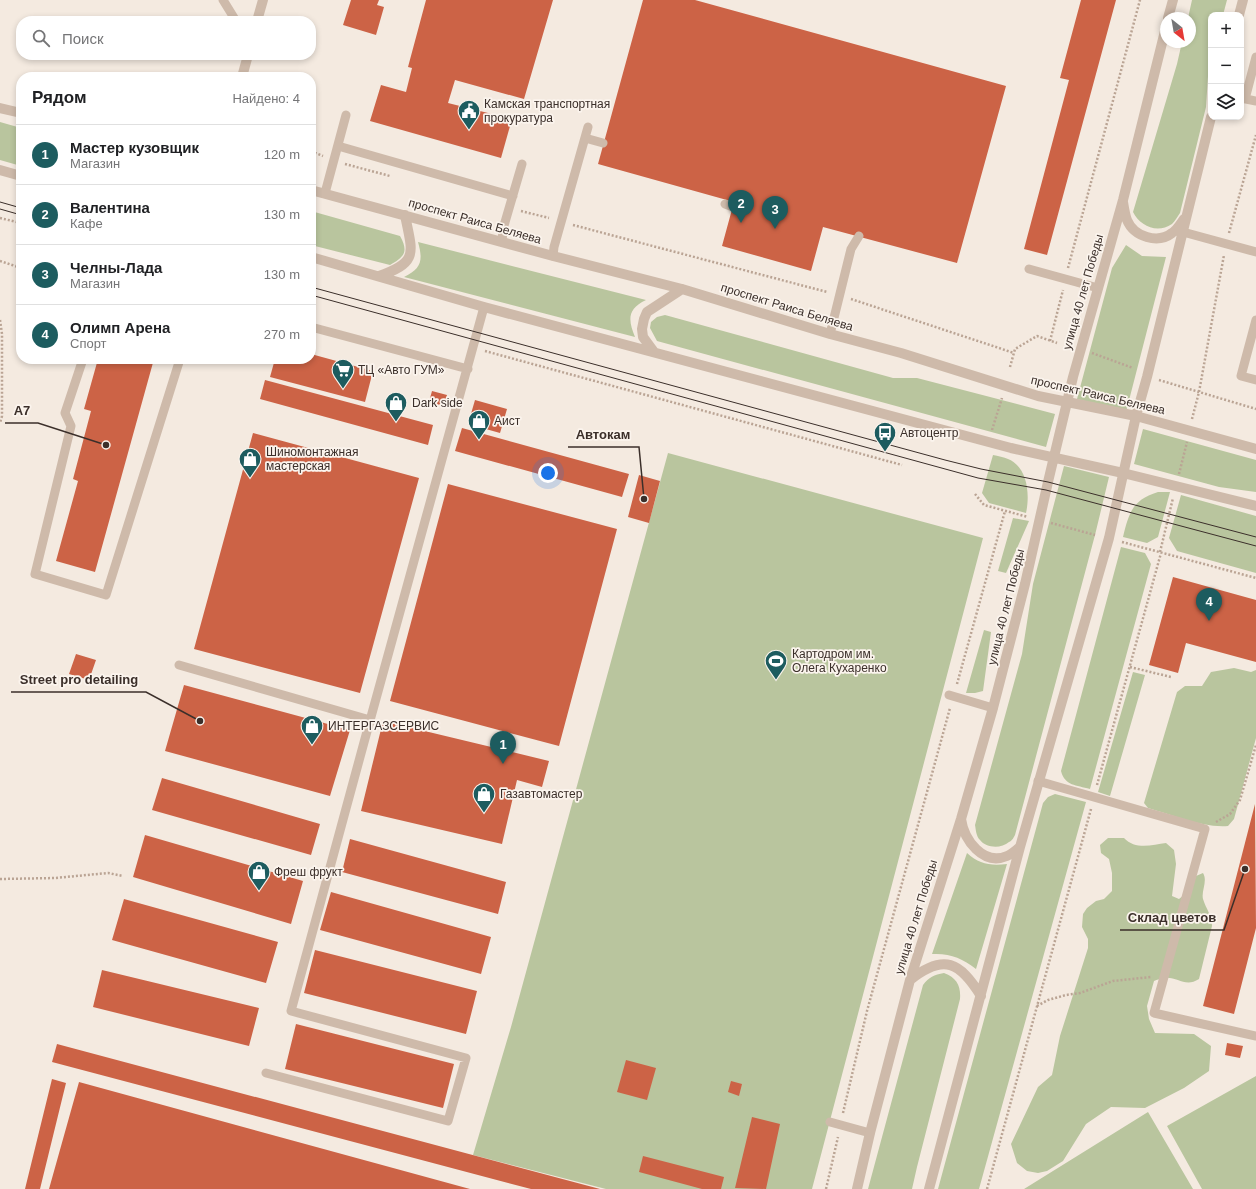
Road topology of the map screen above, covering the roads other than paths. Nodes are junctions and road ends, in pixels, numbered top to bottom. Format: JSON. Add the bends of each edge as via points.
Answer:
{"nodes":[{"id":1,"x":223,"y":0,"type":"edge"},
{"id":2,"x":263,"y":0,"type":"edge"},
{"id":3,"x":1173,"y":0,"type":"edge"},
{"id":4,"x":1243,"y":0,"type":"edge"},
{"id":5,"x":1170,"y":12,"type":"edge"},
{"id":6,"x":1240,"y":12,"type":"edge"},
{"id":7,"x":233,"y":16,"type":"edge"},
{"id":8,"x":258,"y":16,"type":"edge"},
{"id":9,"x":1161,"y":48,"type":"edge"},
{"id":10,"x":1256,"y":57,"type":"edge"},
{"id":11,"x":247,"y":60,"type":"edge"},
{"id":12,"x":243,"y":72,"type":"edge"},
{"id":13,"x":1244,"y":95,"type":"edge"},
{"id":14,"x":1244,"y":98,"type":"edge"},
{"id":15,"x":1256,"y":101,"type":"edge"},
{"id":16,"x":0,"y":108,"type":"edge"},
{"id":17,"x":16,"y":113,"type":"edge"},
{"id":18,"x":346,"y":115,"type":"dead end"},
{"id":19,"x":1210,"y":120,"type":"edge"},
{"id":20,"x":588,"y":127,"type":"dead end"},
{"id":21,"x":585,"y":138,"type":"junction"},
{"id":22,"x":603,"y":143,"type":"dead end"},
{"id":23,"x":338,"y":146,"type":"junction"},
{"id":24,"x":522,"y":164,"type":"dead end"},
{"id":25,"x":0,"y":170,"type":"edge"},
{"id":26,"x":16,"y":175,"type":"edge"},
{"id":27,"x":316,"y":191,"type":"edge"},
{"id":28,"x":326,"y":193,"type":"junction"},
{"id":29,"x":513,"y":196,"type":"junction"},
{"id":30,"x":1123,"y":200,"type":"junction"},
{"id":31,"x":1188,"y":214,"type":"junction"},
{"id":32,"x":405,"y":215,"type":"junction"},
{"id":33,"x":1183,"y":232,"type":"junction"},
{"id":34,"x":854,"y":235,"type":"dead end"},
{"id":35,"x":502,"y":242,"type":"junction"},
{"id":36,"x":1256,"y":252,"type":"edge"},
{"id":37,"x":553,"y":256,"type":"junction"},
{"id":38,"x":316,"y":258,"type":"edge"},
{"id":39,"x":1029,"y":269,"type":"dead end"},
{"id":40,"x":379,"y":276,"type":"junction"},
{"id":41,"x":1098,"y":288,"type":"junction"},
{"id":42,"x":682,"y":289,"type":"junction"},
{"id":43,"x":484,"y":307,"type":"junction"},
{"id":44,"x":1256,"y":320,"type":"edge"},
{"id":45,"x":316,"y":328,"type":"edge"},
{"id":46,"x":830,"y":334,"type":"junction"},
{"id":47,"x":654,"y":352,"type":"junction"},
{"id":48,"x":80,"y":364,"type":"edge"},
{"id":49,"x":178,"y":364,"type":"edge"},
{"id":50,"x":468,"y":369,"type":"junction"},
{"id":51,"x":1256,"y":380,"type":"edge"},
{"id":52,"x":1067,"y":402,"type":"junction"},
{"id":53,"x":1136,"y":416,"type":"junction"},
{"id":54,"x":1256,"y":449,"type":"edge"},
{"id":55,"x":1054,"y":457,"type":"junction"},
{"id":56,"x":1123,"y":473,"type":"junction"},
{"id":57,"x":1256,"y":506,"type":"edge"},
{"id":58,"x":179,"y":665,"type":"dead end"},
{"id":59,"x":951,"y":696,"type":"road end"},
{"id":60,"x":993,"y":708,"type":"junction"},
{"id":61,"x":370,"y":720,"type":"junction"},
{"id":62,"x":1038,"y":781,"type":"junction"},
{"id":63,"x":961,"y":819,"type":"junction"},
{"id":64,"x":1020,"y":847,"type":"junction"},
{"id":65,"x":910,"y":980,"type":"junction"},
{"id":66,"x":981,"y":996,"type":"junction"},
{"id":67,"x":1256,"y":1036,"type":"edge"},
{"id":68,"x":266,"y":1073,"type":"dead end"},
{"id":69,"x":830,"y":1122,"type":"dead end"},
{"id":70,"x":870,"y":1132,"type":"junction"},
{"id":71,"x":856,"y":1189,"type":"edge"},
{"id":72,"x":929,"y":1189,"type":"edge"}],
"edges":[{"from":1,"to":7,"type":"lane"},
{"from":2,"to":8,"type":"street"},
{"from":3,"to":5,"type":"street"},
{"from":4,"to":6,"type":"street"},
{"from":9,"to":30,"type":"street","name":"улица 40 лет Победы"},
{"from":10,"to":13,"type":"lane"},
{"from":11,"to":12,"type":"street"},
{"from":14,"to":15,"type":"lane"},
{"from":16,"to":17,"type":"street"},
{"from":18,"to":23,"type":"lane"},
{"from":19,"to":31,"type":"street"},
{"from":20,"to":21,"type":"lane"},
{"from":21,"to":22,"type":"lane"},
{"from":21,"to":37,"type":"lane"},
{"from":23,"to":28,"type":"lane"},
{"from":23,"to":29,"type":"lane"},
{"from":24,"to":29,"type":"lane"},
{"from":25,"to":26,"type":"street"},
{"from":27,"to":28,"type":"street","name":"проспект Раиса Беляева"},
{"from":28,"to":32,"type":"street","name":"проспект Раиса Беляева"},
{"from":29,"to":35,"type":"lane","via":[[503,229]]},
{"from":30,"to":31,"type":"street","via":[[1127,221],[1134,231],[1145,237],[1160,239],[1173,233]]},
{"from":30,"to":41,"type":"street","name":"улица 40 лет Победы"},
{"from":31,"to":33,"type":"street"},
{"from":32,"to":35,"type":"street","name":"проспект Раиса Беляева"},
{"from":32,"to":40,"type":"street","via":[[412,250],[406,263],[395,271]]},
{"from":33,"to":36,"type":"lane"},
{"from":33,"to":53,"type":"street"},
{"from":34,"to":46,"type":"lane"},
{"from":35,"to":37,"type":"street","name":"проспект Раиса Беляева"},
{"from":37,"to":42,"type":"street","name":"проспект Раиса Беляева"},
{"from":38,"to":40,"type":"street"},
{"from":39,"to":41,"type":"lane"},
{"from":40,"to":43,"type":"street"},
{"from":41,"to":52,"type":"street","name":"улица 40 лет Победы"},
{"from":42,"to":46,"type":"street","name":"проспект Раиса Беляева"},
{"from":42,"to":47,"type":"street","via":[[647,312],[642,329],[643,337]]},
{"from":43,"to":47,"type":"street"},
{"from":43,"to":50,"type":"lane"},
{"from":44,"to":51,"type":"lane","via":[[1241,376]]},
{"from":45,"to":50,"type":"lane"},
{"from":46,"to":52,"type":"street","name":"проспект Раиса Беляева","via":[[901,353],[1038,396]]},
{"from":47,"to":55,"type":"street","via":[[1011,448]]},
{"from":48,"to":49,"type":"lane","via":[[65,413],[71,426],[35,574],[106,595]]},
{"from":50,"to":61,"type":"lane"},
{"from":52,"to":53,"type":"street","name":"проспект Раиса Беляева"},
{"from":52,"to":55,"type":"street","name":"улица 40 лет Победы"},
{"from":53,"to":54,"type":"street","name":"проспект Раиса Беляева"},
{"from":53,"to":56,"type":"street"},
{"from":55,"to":56,"type":"street"},
{"from":55,"to":60,"type":"street","name":"улица 40 лет Победы"},
{"from":56,"to":57,"type":"street"},
{"from":56,"to":62,"type":"street","via":[[1108,538]]},
{"from":58,"to":61,"type":"lane"},
{"from":59,"to":60,"type":"lane"},
{"from":60,"to":63,"type":"street","name":"улица 40 лет Победы"},
{"from":61,"to":68,"type":"lane","via":[[291,1011],[466,1058],[448,1121]]},
{"from":62,"to":64,"type":"street"},
{"from":62,"to":67,"type":"lane","via":[[1124,803],[1205,829],[1154,1013]]},
{"from":63,"to":64,"type":"street","via":[[962,828],[969,840],[985,856],[1007,856]]},
{"from":63,"to":65,"type":"street","name":"улица 40 лет Победы"},
{"from":64,"to":66,"type":"street"},
{"from":65,"to":66,"type":"street","via":[[932,966],[950,965],[970,979]]},
{"from":65,"to":70,"type":"street","name":"улица 40 лет Победы"},
{"from":66,"to":72,"type":"street"},
{"from":69,"to":70,"type":"lane"},
{"from":70,"to":71,"type":"street","name":"улица 40 лет Победы"}]}
